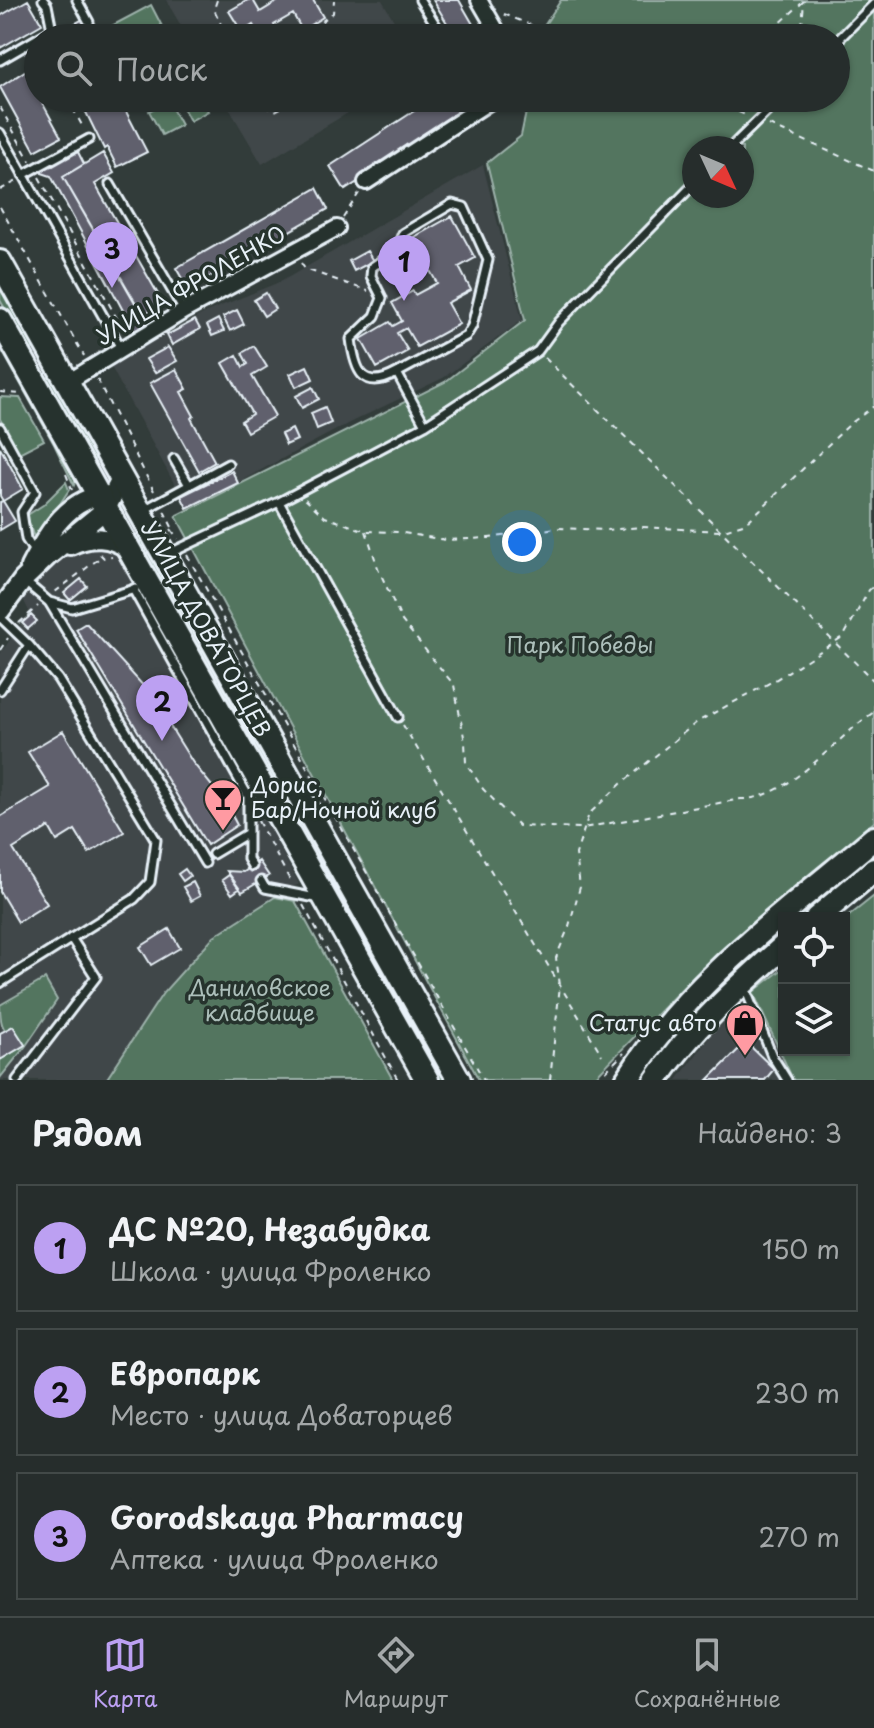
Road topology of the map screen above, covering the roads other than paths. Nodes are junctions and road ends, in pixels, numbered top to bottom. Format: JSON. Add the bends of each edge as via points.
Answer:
{"nodes":[{"id":1,"x":77,"y":0,"type":"edge"},
{"id":2,"x":420,"y":0,"type":"edge"},
{"id":3,"x":48,"y":2,"type":"edge"},
{"id":4,"x":481,"y":2,"type":"edge"},
{"id":5,"x":874,"y":4,"type":"edge"},
{"id":6,"x":89,"y":22,"type":"dead end"},
{"id":7,"x":51,"y":24,"type":"edge"},
{"id":8,"x":435,"y":24,"type":"edge"},
{"id":9,"x":493,"y":24,"type":"edge"},
{"id":10,"x":850,"y":28,"type":"edge"},
{"id":11,"x":24,"y":46,"type":"edge"},
{"id":12,"x":0,"y":60,"type":"edge"},
{"id":13,"x":474,"y":112,"type":"edge"},
{"id":14,"x":764,"y":112,"type":"edge"},
{"id":15,"x":0,"y":133,"type":"edge"},
{"id":16,"x":741,"y":136,"type":"edge"},
{"id":17,"x":89,"y":139,"type":"road end"},
{"id":18,"x":24,"y":176,"type":"junction"},
{"id":19,"x":366,"y":182,"type":"road end"},
{"id":20,"x":110,"y":184,"type":"dead end"},
{"id":21,"x":682,"y":196,"type":"edge"},
{"id":22,"x":337,"y":228,"type":"road end"},
{"id":23,"x":0,"y":262,"type":"edge"},
{"id":24,"x":184,"y":311,"type":"junction"},
{"id":25,"x":0,"y":320,"type":"edge"},
{"id":26,"x":127,"y":347,"type":"junction"},
{"id":27,"x":51,"y":353,"type":"junction"},
{"id":28,"x":27,"y":368,"type":"junction"},
{"id":29,"x":397,"y":373,"type":"junction"},
{"id":30,"x":68,"y":382,"type":"junction"},
{"id":31,"x":425,"y":425,"type":"junction"},
{"id":32,"x":0,"y":428,"type":"edge"},
{"id":33,"x":174,"y":459,"type":"dead end"},
{"id":34,"x":69,"y":461,"type":"junction"},
{"id":35,"x":228,"y":464,"type":"dead end"},
{"id":36,"x":118,"y":471,"type":"junction"},
{"id":37,"x":189,"y":485,"type":"junction"},
{"id":38,"x":107,"y":500,"type":"junction"},
{"id":39,"x":279,"y":502,"type":"junction"},
{"id":40,"x":140,"y":511,"type":"junction"},
{"id":41,"x":49,"y":531,"type":"junction"},
{"id":42,"x":174,"y":550,"type":"junction"},
{"id":43,"x":122,"y":553,"type":"junction"},
{"id":44,"x":42,"y":556,"type":"junction"},
{"id":45,"x":23,"y":580,"type":"junction"},
{"id":46,"x":141,"y":586,"type":"junction"},
{"id":47,"x":49,"y":602,"type":"junction"},
{"id":48,"x":0,"y":614,"type":"edge"},
{"id":49,"x":29,"y":645,"type":"junction"},
{"id":50,"x":0,"y":690,"type":"edge"},
{"id":51,"x":398,"y":717,"type":"road end"},
{"id":52,"x":249,"y":762,"type":"junction"},
{"id":53,"x":248,"y":799,"type":"junction"},
{"id":54,"x":248,"y":833,"type":"junction"},
{"id":55,"x":874,"y":838,"type":"edge"},
{"id":56,"x":213,"y":854,"type":"dead end"},
{"id":57,"x":205,"y":863,"type":"dead end"},
{"id":58,"x":252,"y":866,"type":"dead end"},
{"id":59,"x":874,"y":870,"type":"edge"},
{"id":60,"x":261,"y":881,"type":"dead end"},
{"id":61,"x":326,"y":900,"type":"junction"},
{"id":62,"x":824,"y":912,"type":"edge"},
{"id":63,"x":71,"y":938,"type":"junction"},
{"id":64,"x":778,"y":951,"type":"edge"},
{"id":65,"x":0,"y":983,"type":"edge"},
{"id":66,"x":742,"y":983,"type":"junction"},
{"id":67,"x":693,"y":997,"type":"junction"},
{"id":68,"x":17,"y":1080,"type":"edge"},
{"id":69,"x":427,"y":1080,"type":"edge"},
{"id":70,"x":459,"y":1080,"type":"edge"},
{"id":71,"x":607,"y":1080,"type":"edge"},
{"id":72,"x":627,"y":1080,"type":"edge"},
{"id":73,"x":656,"y":1080,"type":"edge"},
{"id":74,"x":787,"y":1080,"type":"edge"}],
"edges":[{"from":1,"to":6,"type":"lane"},
{"from":2,"to":8,"type":"lane"},
{"from":3,"to":7,"type":"lane"},
{"from":4,"to":9,"type":"street"},
{"from":5,"to":10,"type":"lane"},
{"from":11,"to":12,"type":"lane"},
{"from":13,"to":19,"type":"street"},
{"from":14,"to":16,"type":"lane"},
{"from":15,"to":18,"type":"lane"},
{"from":17,"to":18,"type":"lane"},
{"from":18,"to":26,"type":"lane"},
{"from":20,"to":24,"type":"lane"},
{"from":21,"to":31,"type":"lane","via":[[559,322],[538,351]]},
{"from":22,"to":24,"type":"street","name":"УЛИЦА ФРОЛЕНКО"},
{"from":23,"to":27,"type":"main road","name":"УЛИЦА ДОВАТОРЦЕВ"},
{"from":24,"to":26,"type":"street","name":"УЛИЦА ФРОЛЕНКО"},
{"from":25,"to":28,"type":"main road","name":"УЛИЦА ДОВАТОРЦЕВ"},
{"from":26,"to":30,"type":"street","name":"УЛИЦА ФРОЛЕНКО"},
{"from":27,"to":28,"type":"main road"},
{"from":27,"to":30,"type":"main road","name":"УЛИЦА ДОВАТОРЦЕВ"},
{"from":28,"to":34,"type":"main road","name":"УЛИЦА ДОВАТОРЦЕВ"},
{"from":29,"to":29,"type":"lane","via":[[380,382],[369,380],[354,364],[351,339],[375,316],[382,298],[372,267],[395,252],[403,233],[452,204],[464,207],[488,260],[472,326],[466,336]]},
{"from":29,"to":31,"type":"lane"},
{"from":30,"to":36,"type":"main road","name":"УЛИЦА ДОВАТОРЦЕВ"},
{"from":31,"to":39,"type":"lane"},
{"from":32,"to":44,"type":"lane","via":[[35,492],[22,512],[26,539]]},
{"from":33,"to":37,"type":"lane"},
{"from":34,"to":38,"type":"main road","name":"УЛИЦА ДОВАТОРЦЕВ"},
{"from":34,"to":41,"type":"street","via":[[80,476]]},
{"from":35,"to":37,"type":"lane"},
{"from":36,"to":38,"type":"street","via":[[119,483]]},
{"from":36,"to":40,"type":"main road","name":"УЛИЦА ДОВАТОРЦЕВ"},
{"from":37,"to":40,"type":"lane"},
{"from":38,"to":40,"type":"street","via":[[128,499]]},
{"from":38,"to":41,"type":"street","via":[[83,500]]},
{"from":38,"to":43,"type":"main road","name":"УЛИЦА ДОВАТОРЦЕВ"},
{"from":38,"to":44,"type":"street"},
{"from":39,"to":42,"type":"lane"},
{"from":39,"to":51,"type":"lane"},
{"from":40,"to":42,"type":"main road","name":"УЛИЦА ДОВАТОРЦЕВ"},
{"from":41,"to":44,"type":"street"},
{"from":42,"to":70,"type":"main road","name":"УЛИЦА ДОВАТОРЦЕВ"},
{"from":43,"to":44,"type":"street","via":[[116,540],[91,538]]},
{"from":43,"to":46,"type":"main road","name":"УЛИЦА ДОВАТОРЦЕВ"},
{"from":44,"to":45,"type":"street"},
{"from":45,"to":47,"type":"lane"},
{"from":45,"to":48,"type":"street"},
{"from":46,"to":47,"type":"lane","via":[[72,608]]},
{"from":46,"to":52,"type":"main road","name":"УЛИЦА ДОВАТОРЦЕВ"},
{"from":46,"to":53,"type":"lane"},
{"from":47,"to":57,"type":"lane"},
{"from":48,"to":49,"type":"lane"},
{"from":49,"to":50,"type":"lane"},
{"from":49,"to":63,"type":"lane","via":[[58,679],[156,840],[150,882],[134,899]]},
{"from":52,"to":53,"type":"lane"},
{"from":52,"to":61,"type":"main road","name":"УЛИЦА ДОВАТОРЦЕВ"},
{"from":53,"to":54,"type":"lane"},
{"from":54,"to":56,"type":"lane"},
{"from":54,"to":58,"type":"lane"},
{"from":55,"to":67,"type":"main road"},
{"from":59,"to":62,"type":"main road"},
{"from":60,"to":61,"type":"lane","via":[[265,888]]},
{"from":61,"to":69,"type":"main road","name":"УЛИЦА ДОВАТОРЦЕВ"},
{"from":63,"to":65,"type":"lane"},
{"from":63,"to":68,"type":"lane","via":[[96,977]]},
{"from":64,"to":66,"type":"main road"},
{"from":66,"to":73,"type":"main road"},
{"from":66,"to":74,"type":"lane"},
{"from":67,"to":71,"type":"main road"},
{"from":67,"to":72,"type":"main road"}]}
